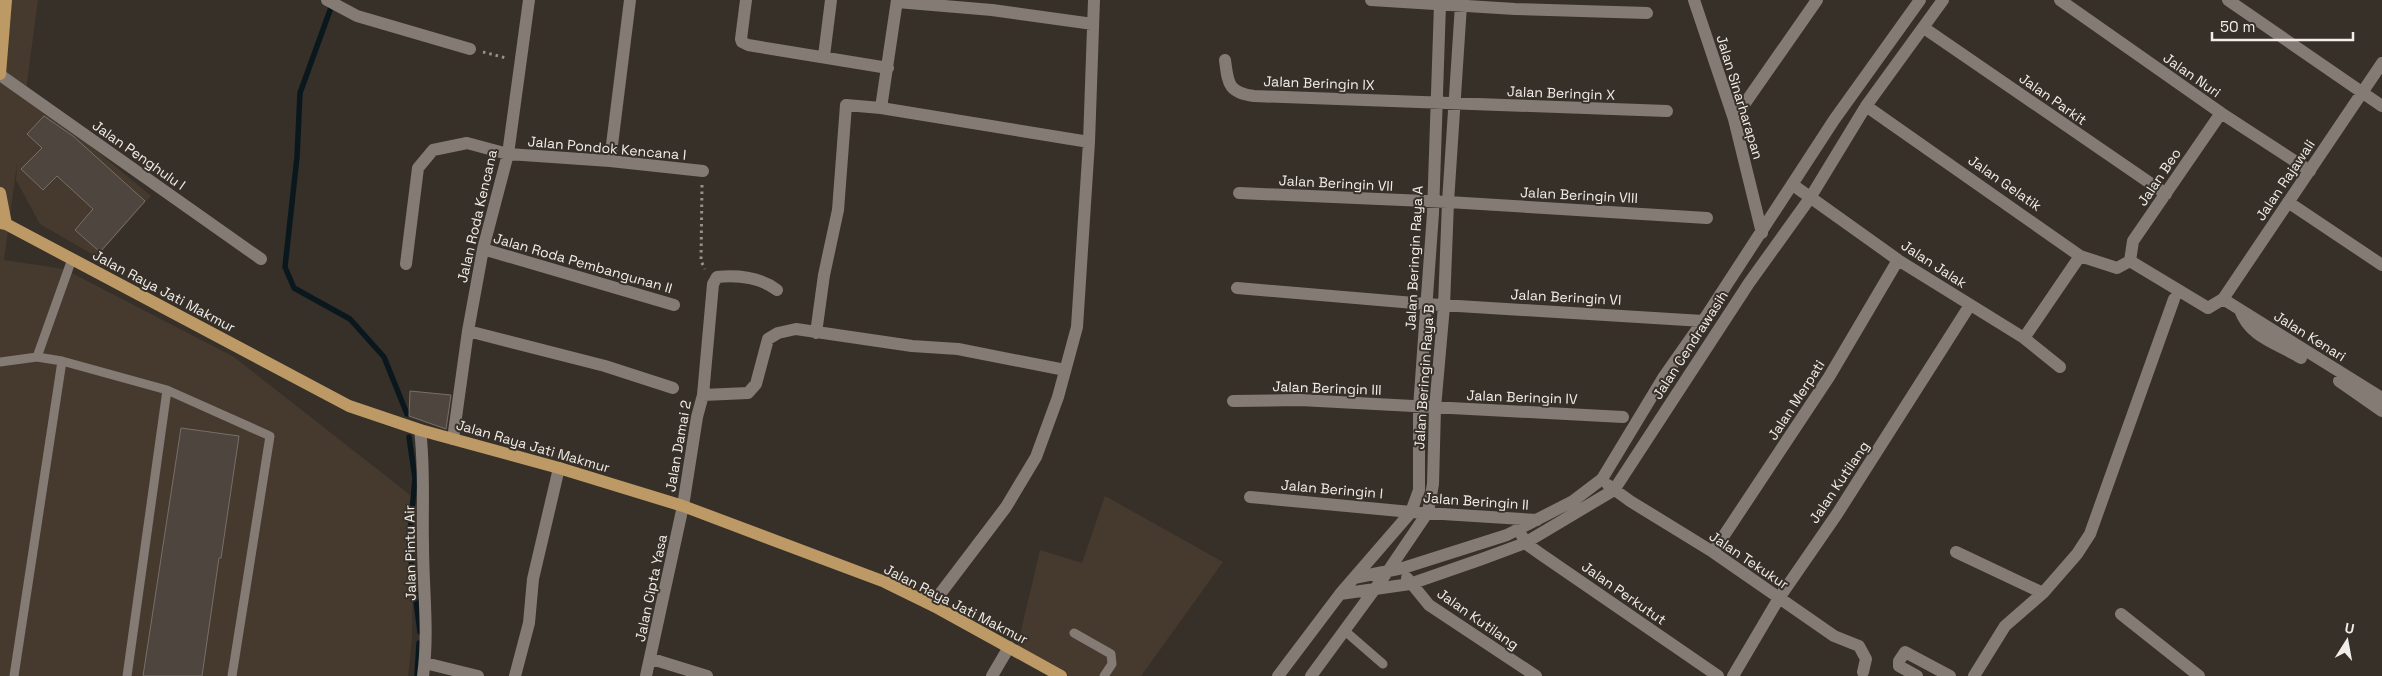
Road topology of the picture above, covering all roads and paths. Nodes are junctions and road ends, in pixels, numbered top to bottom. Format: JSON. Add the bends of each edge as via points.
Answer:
{"nodes":[{"id":1,"x":6,"y":0,"type":"edge"},
{"id":2,"x":327,"y":0,"type":"edge"},
{"id":3,"x":529,"y":0,"type":"edge"},
{"id":4,"x":630,"y":0,"type":"edge"},
{"id":5,"x":746,"y":0,"type":"edge"},
{"id":6,"x":831,"y":0,"type":"edge"},
{"id":7,"x":1094,"y":0,"type":"edge"},
{"id":8,"x":1372,"y":0,"type":"edge"},
{"id":9,"x":1817,"y":0,"type":"edge"},
{"id":10,"x":1920,"y":0,"type":"edge"},
{"id":11,"x":1944,"y":0,"type":"edge"},
{"id":12,"x":2060,"y":0,"type":"edge"},
{"id":13,"x":2228,"y":0,"type":"edge"},
{"id":14,"x":897,"y":1,"type":"edge"},
{"id":15,"x":1697,"y":2,"type":"edge"},
{"id":16,"x":1440,"y":4,"type":"junction"},
{"id":17,"x":1462,"y":5,"type":"junction"},
{"id":18,"x":1647,"y":13,"type":"dead end"},
{"id":19,"x":1093,"y":24,"type":"junction"},
{"id":20,"x":1924,"y":28,"type":"junction"},
{"id":21,"x":470,"y":49,"type":"joint"},
{"id":22,"x":824,"y":56,"type":"junction"},
{"id":23,"x":1225,"y":60,"type":"dead end"},
{"id":24,"x":521,"y":62,"type":"junction"},
{"id":25,"x":2382,"y":63,"type":"edge"},
{"id":26,"x":888,"y":68,"type":"junction"},
{"id":27,"x":0,"y":74,"type":"edge"},
{"id":28,"x":2362,"y":92,"type":"junction"},
{"id":29,"x":1437,"y":102,"type":"junction"},
{"id":30,"x":1454,"y":104,"type":"junction"},
{"id":31,"x":1866,"y":106,"type":"junction"},
{"id":32,"x":2382,"y":106,"type":"edge"},
{"id":33,"x":881,"y":108,"type":"junction"},
{"id":34,"x":1667,"y":111,"type":"dead end"},
{"id":35,"x":2221,"y":113,"type":"junction"},
{"id":36,"x":1734,"y":119,"type":"junction"},
{"id":37,"x":1089,"y":142,"type":"junction"},
{"id":38,"x":508,"y":154,"type":"junction"},
{"id":39,"x":610,"y":160,"type":"junction"},
{"id":40,"x":703,"y":171,"type":"joint"},
{"id":41,"x":2310,"y":171,"type":"junction"},
{"id":42,"x":1792,"y":185,"type":"junction"},
{"id":43,"x":0,"y":193,"type":"edge"},
{"id":44,"x":1239,"y":193,"type":"dead end"},
{"id":45,"x":2166,"y":194,"type":"junction"},
{"id":46,"x":1810,"y":198,"type":"junction"},
{"id":47,"x":1448,"y":202,"type":"junction"},
{"id":48,"x":2288,"y":202,"type":"junction"},
{"id":49,"x":1432,"y":203,"type":"junction"},
{"id":50,"x":1708,"y":218,"type":"dead end"},
{"id":51,"x":3,"y":224,"type":"edge"},
{"id":52,"x":1760,"y":236,"type":"junction"},
{"id":53,"x":483,"y":249,"type":"junction"},
{"id":54,"x":1772,"y":252,"type":"junction"},
{"id":55,"x":2080,"y":256,"type":"junction"},
{"id":56,"x":72,"y":259,"type":"junction"},
{"id":57,"x":261,"y":259,"type":"dead end"},
{"id":58,"x":1898,"y":260,"type":"junction"},
{"id":59,"x":2130,"y":261,"type":"junction"},
{"id":60,"x":406,"y":264,"type":"dead end"},
{"id":61,"x":2382,"y":265,"type":"edge"},
{"id":62,"x":713,"y":284,"type":"junction"},
{"id":63,"x":1237,"y":288,"type":"dead end"},
{"id":64,"x":777,"y":290,"type":"dead end"},
{"id":65,"x":2174,"y":299,"type":"dead end"},
{"id":66,"x":2223,"y":299,"type":"junction"},
{"id":67,"x":1426,"y":304,"type":"junction"},
{"id":68,"x":674,"y":305,"type":"dead end"},
{"id":69,"x":1970,"y":305,"type":"junction"},
{"id":70,"x":1444,"y":306,"type":"junction"},
{"id":71,"x":2240,"y":310,"type":"junction"},
{"id":72,"x":1704,"y":322,"type":"junction"},
{"id":73,"x":468,"y":332,"type":"junction"},
{"id":74,"x":816,"y":333,"type":"junction"},
{"id":75,"x":2024,"y":338,"type":"junction"},
{"id":76,"x":37,"y":357,"type":"junction"},
{"id":77,"x":62,"y":361,"type":"junction"},
{"id":78,"x":0,"y":362,"type":"edge"},
{"id":79,"x":2060,"y":367,"type":"dead end"},
{"id":80,"x":1065,"y":370,"type":"junction"},
{"id":81,"x":673,"y":388,"type":"dead end"},
{"id":82,"x":167,"y":390,"type":"junction"},
{"id":83,"x":703,"y":395,"type":"junction"},
{"id":84,"x":2382,"y":398,"type":"edge"},
{"id":85,"x":1233,"y":401,"type":"dead end"},
{"id":86,"x":1419,"y":408,"type":"junction"},
{"id":87,"x":1435,"y":408,"type":"junction"},
{"id":88,"x":2382,"y":411,"type":"edge"},
{"id":89,"x":1623,"y":416,"type":"dead end"},
{"id":90,"x":420,"y":430,"type":"junction"},
{"id":91,"x":453,"y":440,"type":"junction"},
{"id":92,"x":559,"y":468,"type":"junction"},
{"id":93,"x":1602,"y":479,"type":"junction"},
{"id":94,"x":1614,"y":490,"type":"junction"},
{"id":95,"x":1250,"y":496,"type":"dead end"},
{"id":96,"x":683,"y":506,"type":"junction"},
{"id":97,"x":1411,"y":512,"type":"junction"},
{"id":98,"x":1428,"y":512,"type":"junction"},
{"id":99,"x":1539,"y":520,"type":"junction"},
{"id":100,"x":1519,"y":530,"type":"junction"},
{"id":101,"x":1525,"y":543,"type":"junction"},
{"id":102,"x":1401,"y":552,"type":"junction"},
{"id":103,"x":1713,"y":552,"type":"junction"},
{"id":104,"x":1956,"y":552,"type":"dead end"},
{"id":105,"x":1403,"y":568,"type":"junction"},
{"id":106,"x":1388,"y":571,"type":"junction"},
{"id":107,"x":1354,"y":578,"type":"junction"},
{"id":108,"x":1410,"y":584,"type":"junction"},
{"id":109,"x":1372,"y":591,"type":"junction"},
{"id":110,"x":2043,"y":593,"type":"junction"},
{"id":111,"x":1340,"y":594,"type":"junction"},
{"id":112,"x":1778,"y":598,"type":"junction"},
{"id":113,"x":934,"y":606,"type":"junction"},
{"id":114,"x":2120,"y":614,"type":"dead end"},
{"id":115,"x":1345,"y":630,"type":"junction"},
{"id":116,"x":1074,"y":633,"type":"dead end"},
{"id":117,"x":1009,"y":647,"type":"junction"},
{"id":118,"x":652,"y":658,"type":"junction"},
{"id":119,"x":1383,"y":664,"type":"dead end"},
{"id":120,"x":424,"y":670,"type":"edge"},
{"id":121,"x":1863,"y":672,"type":"dead end"},
{"id":122,"x":14,"y":676,"type":"edge"},
{"id":123,"x":127,"y":676,"type":"edge"},
{"id":124,"x":232,"y":676,"type":"edge"},
{"id":125,"x":478,"y":676,"type":"edge"},
{"id":126,"x":515,"y":676,"type":"edge"},
{"id":127,"x":646,"y":676,"type":"edge"},
{"id":128,"x":707,"y":676,"type":"edge"},
{"id":129,"x":992,"y":676,"type":"edge"},
{"id":130,"x":1061,"y":676,"type":"edge"},
{"id":131,"x":1104,"y":676,"type":"edge"},
{"id":132,"x":1278,"y":676,"type":"edge"},
{"id":133,"x":1311,"y":676,"type":"edge"},
{"id":134,"x":1536,"y":676,"type":"edge"},
{"id":135,"x":1718,"y":676,"type":"edge"},
{"id":136,"x":1733,"y":676,"type":"edge"},
{"id":137,"x":1917,"y":676,"type":"edge"},
{"id":138,"x":1950,"y":676,"type":"edge"},
{"id":139,"x":1974,"y":676,"type":"edge"},
{"id":140,"x":2199,"y":676,"type":"edge"}],
"edges":[{"from":1,"to":27,"type":"main road"},
{"from":2,"to":21,"type":"street","via":[[339,8],[395,28]]},
{"from":3,"to":24,"type":"street","name":"Jalan Roda Kencana"},
{"from":4,"to":39,"type":"street"},
{"from":5,"to":22,"type":"street","via":[[742,42],[769,50]]},
{"from":6,"to":22,"type":"street"},
{"from":7,"to":19,"type":"street"},
{"from":8,"to":16,"type":"street"},
{"from":9,"to":36,"type":"street"},
{"from":10,"to":42,"type":"street","name":"Jalan Cendrawasih"},
{"from":11,"to":20,"type":"street","name":"Jalan Cendrawasih"},
{"from":12,"to":35,"type":"street","name":"Jalan Nuri"},
{"from":13,"to":28,"type":"street"},
{"from":14,"to":19,"type":"street"},
{"from":14,"to":26,"type":"street"},
{"from":15,"to":36,"type":"street","name":"Jalan Sinarharapan"},
{"from":16,"to":17,"type":"street"},
{"from":16,"to":29,"type":"street","name":"Jalan Beringin Raya A"},
{"from":17,"to":18,"type":"street"},
{"from":17,"to":30,"type":"street","name":"Jalan Beringin Raya B"},
{"from":19,"to":37,"type":"street"},
{"from":20,"to":31,"type":"street","name":"Jalan Cendrawasih"},
{"from":20,"to":45,"type":"street","name":"Jalan Parkit"},
{"from":21,"to":24,"type":"path"},
{"from":22,"to":26,"type":"street"},
{"from":23,"to":29,"type":"street","name":"Jalan Beringin IX","via":[[1228,83],[1242,94]]},
{"from":24,"to":38,"type":"street","name":"Jalan Roda Kencana"},
{"from":25,"to":28,"type":"street","name":"Jalan Rajawali"},
{"from":26,"to":33,"type":"street"},
{"from":27,"to":57,"type":"street","name":"Jalan Penghulu I"},
{"from":28,"to":32,"type":"street"},
{"from":28,"to":41,"type":"street","name":"Jalan Rajawali"},
{"from":29,"to":30,"type":"street","name":"Jalan Beringin IX"},
{"from":29,"to":49,"type":"street","name":"Jalan Beringin Raya A"},
{"from":30,"to":34,"type":"street","name":"Jalan Beringin X"},
{"from":30,"to":47,"type":"street","name":"Jalan Beringin Raya B"},
{"from":31,"to":46,"type":"street","name":"Jalan Cendrawasih"},
{"from":31,"to":55,"type":"street","name":"Jalan Gelatik"},
{"from":33,"to":37,"type":"street"},
{"from":33,"to":74,"type":"street","via":[[846,105],[838,210]]},
{"from":35,"to":41,"type":"street","name":"Jalan Nuri"},
{"from":35,"to":45,"type":"street","name":"Jalan Beo"},
{"from":36,"to":52,"type":"street","name":"Jalan Sinarharapan"},
{"from":37,"to":80,"type":"street","via":[[1077,328]]},
{"from":38,"to":39,"type":"street","name":"Jalan Pondok Kencana I"},
{"from":38,"to":53,"type":"street","name":"Jalan Roda Kencana"},
{"from":38,"to":60,"type":"street","name":"Jalan Pondok Kencana I","via":[[467,143],[433,150],[418,168]]},
{"from":39,"to":40,"type":"street","name":"Jalan Pondok Kencana I"},
{"from":40,"to":62,"type":"path","via":[[701,261]]},
{"from":41,"to":48,"type":"street","name":"Jalan Rajawali"},
{"from":42,"to":46,"type":"street","name":"Jalan Jalak"},
{"from":42,"to":52,"type":"street","name":"Jalan Cendrawasih"},
{"from":43,"to":51,"type":"main road"},
{"from":44,"to":49,"type":"street","name":"Jalan Beringin VII"},
{"from":45,"to":59,"type":"street","name":"Jalan Beo","via":[[2133,241]]},
{"from":46,"to":54,"type":"street","name":"Jalan Cendrawasih"},
{"from":46,"to":58,"type":"street","name":"Jalan Jalak"},
{"from":47,"to":49,"type":"street","name":"Jalan Beringin VII"},
{"from":47,"to":50,"type":"street","name":"Jalan Beringin VIII"},
{"from":47,"to":70,"type":"street","name":"Jalan Beringin Raya B"},
{"from":48,"to":61,"type":"street"},
{"from":48,"to":66,"type":"street","name":"Jalan Rajawali"},
{"from":49,"to":67,"type":"street","name":"Jalan Beringin Raya A"},
{"from":51,"to":56,"type":"main road","name":"Jalan Raya Jati Makmur"},
{"from":52,"to":54,"type":"street"},
{"from":52,"to":72,"type":"street","name":"Jalan Cendrawasih"},
{"from":53,"to":68,"type":"street","name":"Jalan Roda Pembangunan II"},
{"from":53,"to":73,"type":"street","name":"Jalan Roda Kencana"},
{"from":54,"to":94,"type":"street","name":"Jalan Cendrawasih"},
{"from":55,"to":59,"type":"street","name":"Jalan Gelatik","via":[[2117,268]]},
{"from":55,"to":75,"type":"street"},
{"from":56,"to":76,"type":"lane"},
{"from":56,"to":90,"type":"main road","name":"Jalan Raya Jati Makmur","via":[[349,406]]},
{"from":58,"to":69,"type":"street","name":"Jalan Jalak"},
{"from":58,"to":103,"type":"street","name":"Jalan Merpati","via":[[1829,377]]},
{"from":59,"to":66,"type":"street","name":"Jalan Rajawali","via":[[2208,308]]},
{"from":62,"to":64,"type":"street","via":[[717,277],[742,276],[768,283]]},
{"from":62,"to":83,"type":"street"},
{"from":63,"to":67,"type":"street"},
{"from":65,"to":110,"type":"street","via":[[2090,534]]},
{"from":66,"to":71,"type":"street","name":"Jalan Kenari"},
{"from":67,"to":70,"type":"street","name":"Jalan Beringin VI"},
{"from":67,"to":86,"type":"street","name":"Jalan Beringin Raya A"},
{"from":69,"to":75,"type":"street","name":"Jalan Jalak"},
{"from":69,"to":112,"type":"street","name":"Jalan Kutilang","via":[[1837,514]]},
{"from":70,"to":72,"type":"street","name":"Jalan Beringin VI"},
{"from":70,"to":87,"type":"street","name":"Jalan Beringin Raya B"},
{"from":71,"to":84,"type":"street","name":"Jalan Kenari"},
{"from":71,"to":88,"type":"street","via":[[2245,323],[2256,334],[2300,357]]},
{"from":72,"to":93,"type":"street","name":"Jalan Cendrawasih","via":[[1668,370]]},
{"from":73,"to":81,"type":"street","via":[[605,366]]},
{"from":73,"to":91,"type":"street","name":"Jalan Roda Kencana"},
{"from":74,"to":80,"type":"street","via":[[958,349]]},
{"from":74,"to":83,"type":"street","name":"Jalan Damai 2","via":[[796,329],[778,333],[768,340],[756,384],[748,393]]},
{"from":75,"to":79,"type":"street","name":"Jalan Jalak"},
{"from":76,"to":77,"type":"lane"},
{"from":76,"to":78,"type":"lane"},
{"from":77,"to":82,"type":"lane"},
{"from":77,"to":122,"type":"lane"},
{"from":80,"to":113,"type":"street","via":[[1036,457],[1006,507]]},
{"from":82,"to":123,"type":"lane"},
{"from":82,"to":124,"type":"lane","via":[[270,436]]},
{"from":83,"to":96,"type":"street","name":"Jalan Damai 2","via":[[696,417]]},
{"from":85,"to":86,"type":"street","name":"Jalan Beringin III","via":[[1300,400]]},
{"from":86,"to":87,"type":"street","name":"Jalan Beringin IV"},
{"from":86,"to":97,"type":"street","name":"Jalan Beringin Raya A","via":[[1419,490]]},
{"from":87,"to":89,"type":"street","name":"Jalan Beringin IV"},
{"from":87,"to":98,"type":"street","name":"Jalan Beringin Raya B","via":[[1433,484]]},
{"from":90,"to":91,"type":"main road","name":"Jalan Raya Jati Makmur"},
{"from":90,"to":120,"type":"street","name":"Jalan Pintu Air","via":[[424,472],[427,636]]},
{"from":91,"to":92,"type":"main road","name":"Jalan Raya Jati Makmur"},
{"from":92,"to":96,"type":"main road","name":"Jalan Raya Jati Makmur"},
{"from":92,"to":126,"type":"street","via":[[533,579],[529,624]]},
{"from":93,"to":94,"type":"street","name":"Jalan Tekukur"},
{"from":93,"to":99,"type":"street","name":"Jalan Cendrawasih"},
{"from":94,"to":101,"type":"street","name":"Jalan Cendrawasih"},
{"from":94,"to":103,"type":"street","name":"Jalan Tekukur"},
{"from":95,"to":97,"type":"street","name":"Jalan Beringin I"},
{"from":96,"to":113,"type":"main road","name":"Jalan Raya Jati Makmur","via":[[885,582]]},
{"from":96,"to":118,"type":"street","name":"Jalan Cipta Yasa"},
{"from":97,"to":98,"type":"street","name":"Jalan Beringin II"},
{"from":97,"to":107,"type":"street"},
{"from":98,"to":99,"type":"street","name":"Jalan Beringin II"},
{"from":98,"to":102,"type":"street"},
{"from":99,"to":100,"type":"street","name":"Jalan Cendrawasih"},
{"from":100,"to":101,"type":"street"},
{"from":100,"to":105,"type":"street","name":"Jalan Cendrawasih"},
{"from":101,"to":108,"type":"street","name":"Jalan Cendrawasih"},
{"from":101,"to":135,"type":"street","name":"Jalan Perkutut"},
{"from":102,"to":105,"type":"street","name":"Jalan Kutilang"},
{"from":102,"to":106,"type":"street"},
{"from":103,"to":112,"type":"street","name":"Jalan Tekukur"},
{"from":104,"to":110,"type":"street"},
{"from":105,"to":106,"type":"street","name":"Jalan Cendrawasih"},
{"from":105,"to":108,"type":"street","name":"Jalan Kutilang"},
{"from":106,"to":107,"type":"street","name":"Jalan Cendrawasih"},
{"from":106,"to":109,"type":"street"},
{"from":107,"to":111,"type":"street"},
{"from":108,"to":109,"type":"street","name":"Jalan Cendrawasih"},
{"from":108,"to":134,"type":"street","name":"Jalan Kutilang","via":[[1429,605]]},
{"from":109,"to":111,"type":"street","name":"Jalan Cendrawasih"},
{"from":109,"to":115,"type":"street"},
{"from":110,"to":139,"type":"street","via":[[2005,626]]},
{"from":111,"to":132,"type":"street"},
{"from":112,"to":121,"type":"street","name":"Jalan Tekukur","via":[[1834,636],[1859,646],[1866,659]]},
{"from":112,"to":136,"type":"street","name":"Jalan Kutilang"},
{"from":113,"to":117,"type":"main road","name":"Jalan Raya Jati Makmur"},
{"from":114,"to":140,"type":"street"},
{"from":115,"to":119,"type":"lane"},
{"from":115,"to":133,"type":"street"},
{"from":116,"to":131,"type":"lane","via":[[1111,654],[1112,664]]},
{"from":117,"to":129,"type":"street"},
{"from":117,"to":130,"type":"main road","name":"Jalan Raya Jati Makmur"},
{"from":118,"to":127,"type":"street","name":"Jalan Cipta Yasa"},
{"from":118,"to":128,"type":"street"},
{"from":120,"to":125,"type":"street"},
{"from":137,"to":138,"type":"street","via":[[1899,666],[1905,652]]}]}
